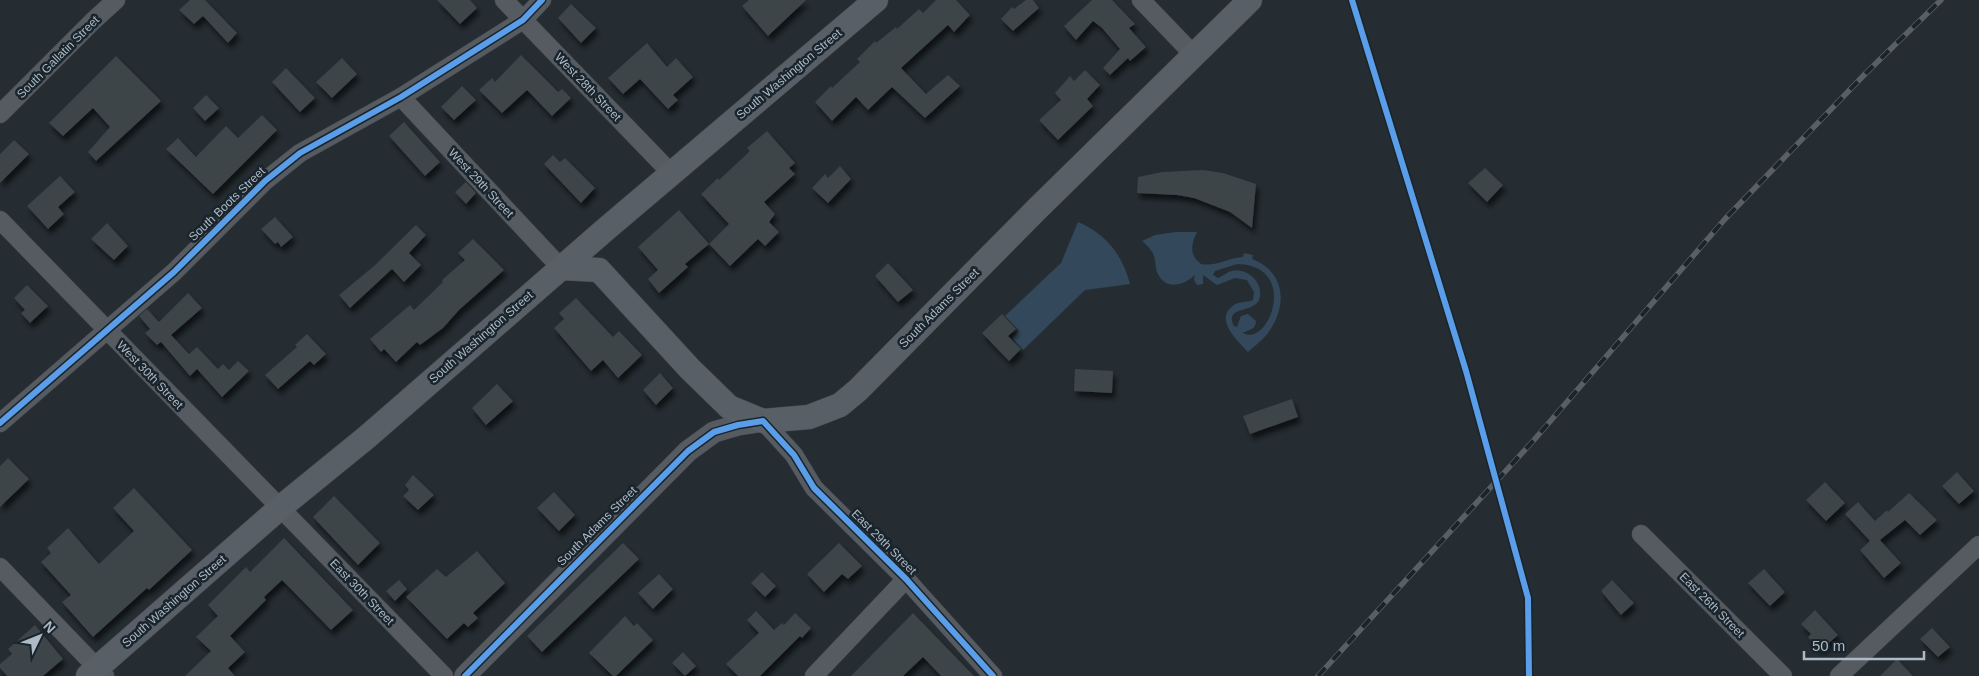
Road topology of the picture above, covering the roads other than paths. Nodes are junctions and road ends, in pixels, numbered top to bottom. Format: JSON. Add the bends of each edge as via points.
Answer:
{"nodes":[{"id":1,"x":116,"y":0,"type":"edge"},
{"id":2,"x":504,"y":0,"type":"edge"},
{"id":3,"x":542,"y":0,"type":"edge"},
{"id":4,"x":1141,"y":0,"type":"edge"},
{"id":5,"x":1250,"y":0,"type":"edge"},
{"id":6,"x":868,"y":3,"type":"edge"},
{"id":7,"x":523,"y":20,"type":"junction"},
{"id":8,"x":1193,"y":54,"type":"junction"},
{"id":9,"x":401,"y":97,"type":"junction"},
{"id":10,"x":0,"y":114,"type":"edge"},
{"id":11,"x":672,"y":174,"type":"junction"},
{"id":12,"x":0,"y":220,"type":"edge"},
{"id":13,"x":606,"y":229,"type":"junction"},
{"id":14,"x":561,"y":268,"type":"junction"},
{"id":15,"x":600,"y":270,"type":"junction"},
{"id":16,"x":107,"y":331,"type":"junction"},
{"id":17,"x":763,"y":421,"type":"junction"},
{"id":18,"x":0,"y":423,"type":"edge"},
{"id":19,"x":281,"y":508,"type":"junction"},
{"id":20,"x":1641,"y":534,"type":"dead end"},
{"id":21,"x":1979,"y":545,"type":"edge"},
{"id":22,"x":0,"y":567,"type":"edge"},
{"id":23,"x":906,"y":579,"type":"junction"},
{"id":24,"x":97,"y":673,"type":"edge"},
{"id":25,"x":444,"y":676,"type":"edge"},
{"id":26,"x":465,"y":676,"type":"edge"},
{"id":27,"x":814,"y":676,"type":"edge"},
{"id":28,"x":993,"y":676,"type":"edge"},
{"id":29,"x":1783,"y":676,"type":"edge"},
{"id":30,"x":1839,"y":676,"type":"edge"}],
"edges":[{"from":1,"to":10,"type":"street","name":"South Gallatin Street"},
{"from":2,"to":7,"type":"street","name":"West 28th Street"},
{"from":3,"to":7,"type":"street","name":"South Boots Street"},
{"from":4,"to":8,"type":"street"},
{"from":5,"to":8,"type":"main road","name":"South Adams Street"},
{"from":6,"to":11,"type":"main road","name":"South Washington Street"},
{"from":7,"to":9,"type":"street","name":"South Boots Street"},
{"from":7,"to":11,"type":"street","name":"West 28th Street"},
{"from":8,"to":17,"type":"main road","name":"South Adams Street","via":[[858,390],[840,405],[810,417]]},
{"from":9,"to":14,"type":"street","name":"West 29th Street"},
{"from":9,"to":16,"type":"street","name":"South Boots Street","via":[[300,153],[265,181],[174,272]]},
{"from":11,"to":13,"type":"main road","name":"South Washington Street"},
{"from":12,"to":16,"type":"street","name":"West 30th Street"},
{"from":13,"to":14,"type":"main road","name":"South Washington Street"},
{"from":13,"to":15,"type":"main road"},
{"from":14,"to":15,"type":"main road"},
{"from":14,"to":19,"type":"main road","name":"South Washington Street"},
{"from":15,"to":17,"type":"main road","name":"East 29th Street","via":[[728,407]]},
{"from":16,"to":18,"type":"street","name":"South Boots Street"},
{"from":16,"to":19,"type":"street","name":"West 30th Street"},
{"from":17,"to":23,"type":"street","name":"East 29th Street","via":[[794,455],[814,488]]},
{"from":17,"to":26,"type":"street","name":"South Adams Street","via":[[714,432],[688,452]]},
{"from":19,"to":24,"type":"main road","name":"South Washington Street"},
{"from":19,"to":25,"type":"street","name":"East 30th Street"},
{"from":20,"to":29,"type":"street","name":"East 26th Street"},
{"from":21,"to":30,"type":"street"},
{"from":22,"to":24,"type":"street"},
{"from":23,"to":27,"type":"street"},
{"from":23,"to":28,"type":"street","name":"East 29th Street"}]}
